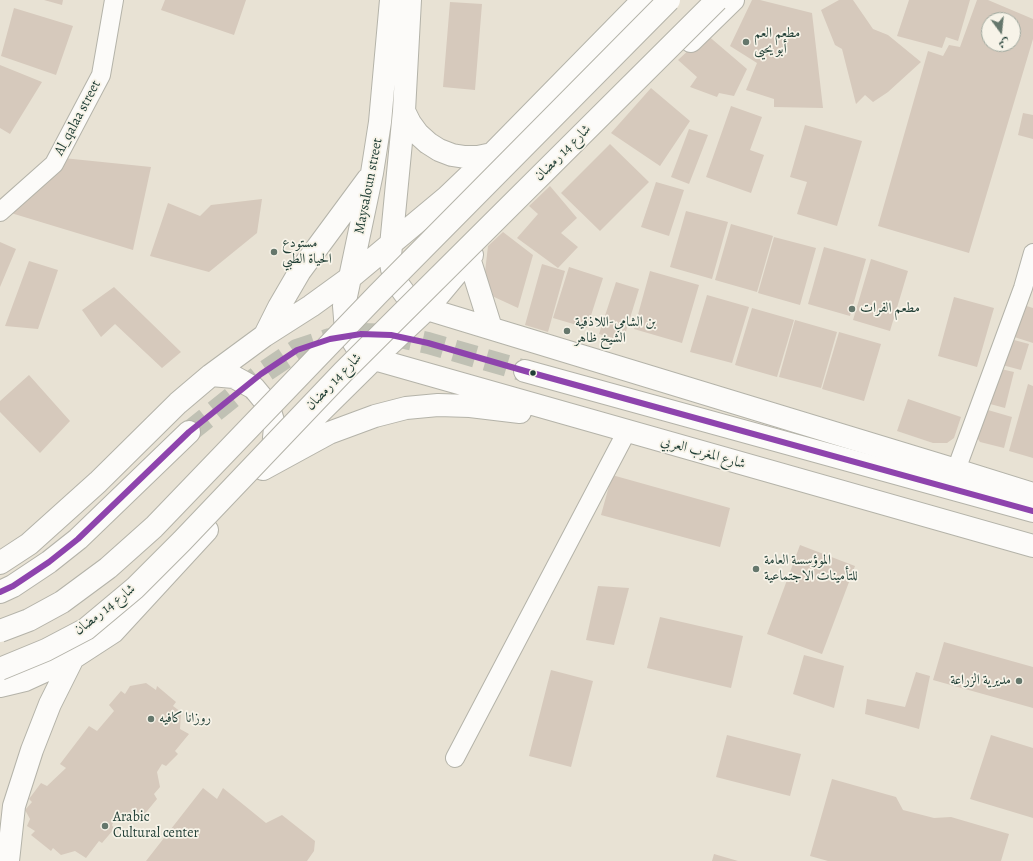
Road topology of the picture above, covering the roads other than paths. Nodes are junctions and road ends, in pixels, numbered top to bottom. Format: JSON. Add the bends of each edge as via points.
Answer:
{"nodes":[{"id":1,"x":114,"y":0,"type":"edge"},
{"id":2,"x":391,"y":0,"type":"edge"},
{"id":3,"x":410,"y":0,"type":"edge"},
{"id":4,"x":643,"y":0,"type":"edge"},
{"id":5,"x":669,"y":0,"type":"edge"},
{"id":6,"x":717,"y":0,"type":"edge"},
{"id":7,"x":733,"y":0,"type":"edge"},
{"id":8,"x":404,"y":111,"type":"junction"},
{"id":9,"x":492,"y":154,"type":"junction"},
{"id":10,"x":372,"y":173,"type":"junction"},
{"id":11,"x":0,"y":212,"type":"edge"},
{"id":12,"x":392,"y":242,"type":"junction"},
{"id":13,"x":1033,"y":253,"type":"edge"},
{"id":14,"x":469,"y":258,"type":"junction"},
{"id":15,"x":350,"y":277,"type":"junction"},
{"id":16,"x":1028,"y":289,"type":"edge"},
{"id":17,"x":427,"y":309,"type":"junction"},
{"id":18,"x":491,"y":328,"type":"junction"},
{"id":19,"x":264,"y":336,"type":"junction"},
{"id":20,"x":374,"y":359,"type":"junction"},
{"id":21,"x":525,"y":372,"type":"tunnel mouth"},
{"id":22,"x":211,"y":375,"type":"junction"},
{"id":23,"x":590,"y":421,"type":"junction"},
{"id":24,"x":627,"y":431,"type":"junction"},
{"id":25,"x":189,"y":432,"type":"tunnel mouth"},
{"id":26,"x":263,"y":470,"type":"junction"},
{"id":27,"x":956,"y":470,"type":"junction"},
{"id":28,"x":1033,"y":494,"type":"edge"},
{"id":29,"x":1033,"y":511,"type":"edge"},
{"id":30,"x":1033,"y":546,"type":"edge"},
{"id":31,"x":0,"y":563,"type":"edge"},
{"id":32,"x":0,"y":592,"type":"edge"},
{"id":33,"x":0,"y":631,"type":"edge"},
{"id":34,"x":73,"y":658,"type":"junction"},
{"id":35,"x":0,"y":669,"type":"edge"},
{"id":36,"x":0,"y":686,"type":"edge"},
{"id":37,"x":455,"y":758,"type":"dead end"},
{"id":38,"x":8,"y":861,"type":"edge"}],
"edges":[{"from":1,"to":11,"type":"street","name":"Al_qalaa street","via":[[101,75],[54,164]]},
{"from":2,"to":10,"type":"main road","name":"Maysaloun street","via":[[380,122]]},
{"from":3,"to":8,"type":"main road","name":"Maysaloun street"},
{"from":4,"to":9,"type":"main road"},
{"from":5,"to":33,"type":"main road","name":"شارع 14 رمضان","bridge":true,"via":[[378,294],[154,526],[108,568],[62,602],[29,620]]},
{"from":6,"to":35,"type":"main road","name":"شارع 14 رمضان","bridge":true,"via":[[344,372],[135,588],[86,629],[46,650]]},
{"from":7,"to":14,"type":"main road"},
{"from":8,"to":9,"type":"main road","via":[[418,134],[439,150],[465,157]]},
{"from":8,"to":12,"type":"main road","name":"Maysaloun street"},
{"from":9,"to":12,"type":"main road"},
{"from":10,"to":15,"type":"main road","name":"Maysaloun street"},
{"from":10,"to":19,"type":"main road","via":[[300,272]]},
{"from":12,"to":15,"type":"main road"},
{"from":12,"to":17,"type":"main road","name":"Maysaloun street","via":[[390,256],[397,283],[415,303]]},
{"from":13,"to":16,"type":"street"},
{"from":14,"to":17,"type":"main road"},
{"from":14,"to":18,"type":"main road"},
{"from":15,"to":19,"type":"main road"},
{"from":15,"to":20,"type":"main road","name":"Maysaloun street","via":[[344,306],[346,330],[356,346]]},
{"from":16,"to":27,"type":"street"},
{"from":17,"to":18,"type":"main road"},
{"from":17,"to":20,"type":"main road"},
{"from":18,"to":27,"type":"main road"},
{"from":19,"to":22,"type":"main road"},
{"from":20,"to":23,"type":"main road","name":"شارع المغرب العربي"},
{"from":20,"to":26,"type":"main road"},
{"from":21,"to":29,"type":"main road"},
{"from":22,"to":26,"type":"main road","via":[[234,377],[254,388],[268,405],[275,427],[274,442]]},
{"from":22,"to":31,"type":"main road","via":[[29,544]]},
{"from":23,"to":24,"type":"main road","name":"شارع المغرب العربي"},
{"from":23,"to":26,"type":"main road","via":[[470,406],[406,408],[329,433]]},
{"from":24,"to":30,"type":"main road","name":"شارع المغرب العربي"},
{"from":24,"to":37,"type":"street"},
{"from":25,"to":32,"type":"main road","via":[[78,538],[49,562]]},
{"from":26,"to":34,"type":"main road","via":[[113,632]]},
{"from":27,"to":28,"type":"main road"},
{"from":34,"to":36,"type":"main road","via":[[25,680]]},
{"from":34,"to":38,"type":"main road","via":[[50,704],[14,806]]}]}
